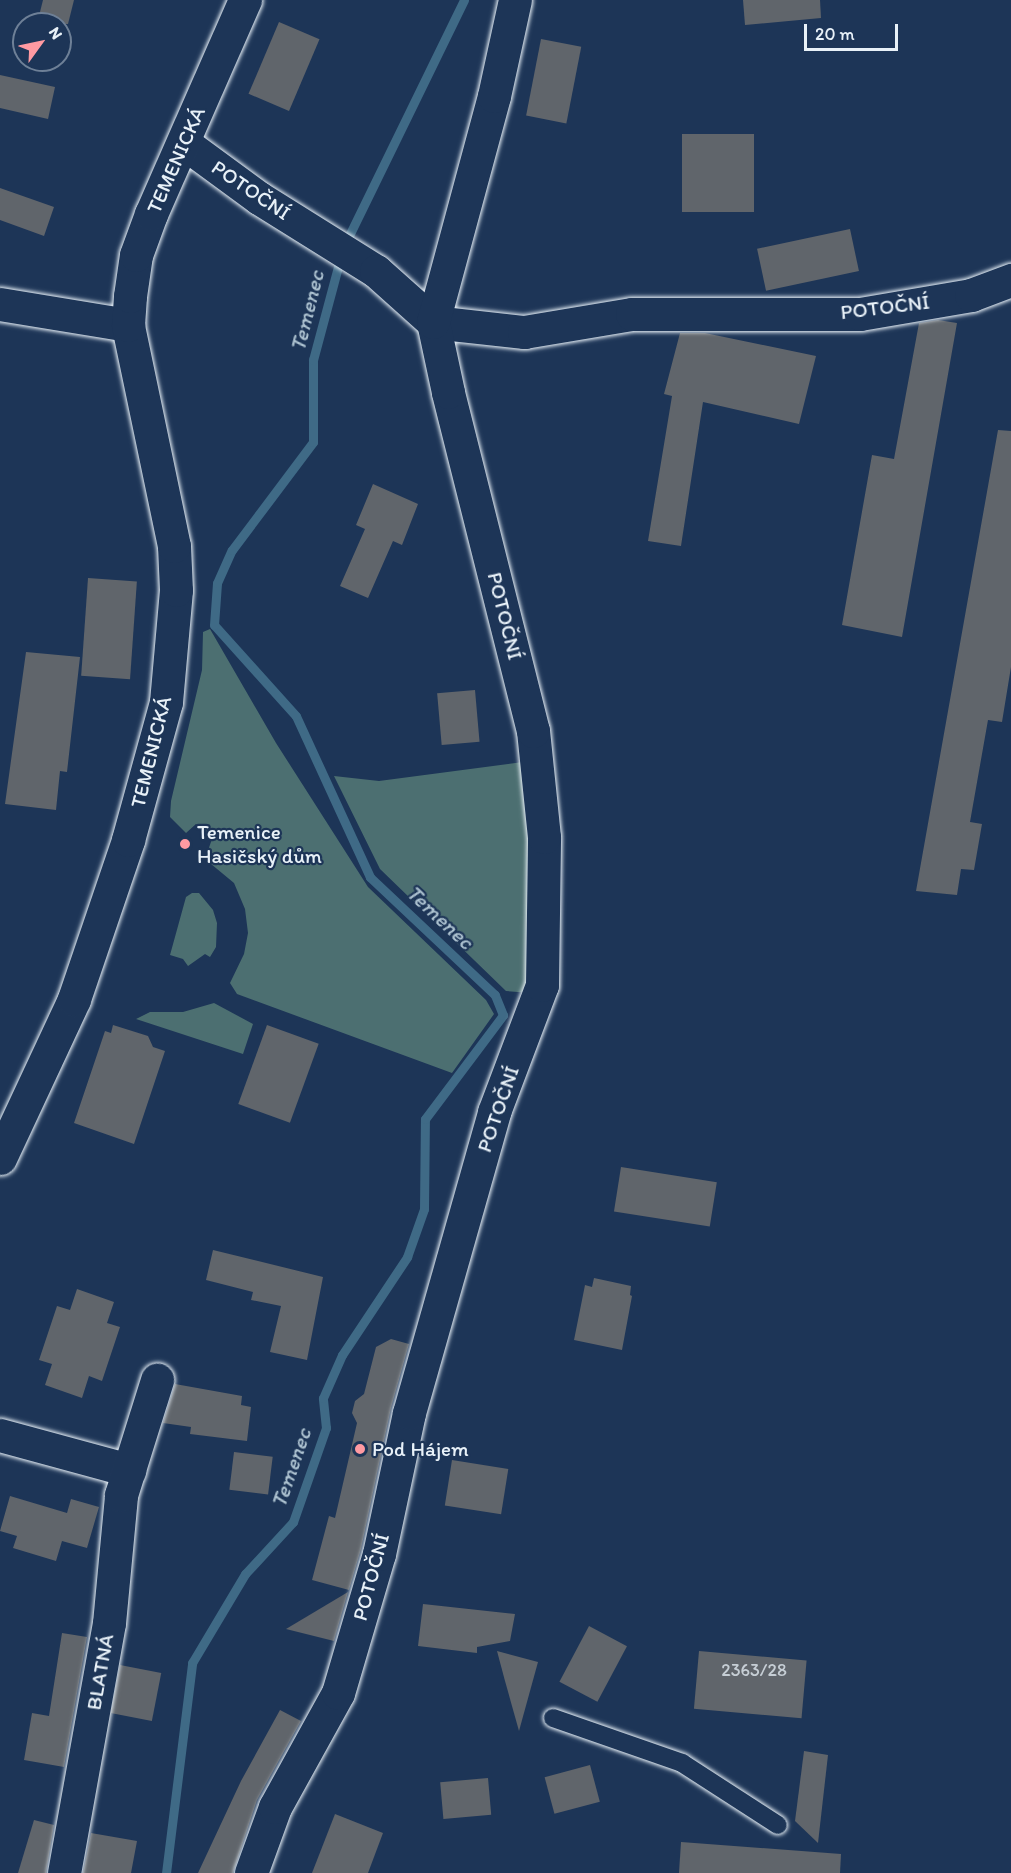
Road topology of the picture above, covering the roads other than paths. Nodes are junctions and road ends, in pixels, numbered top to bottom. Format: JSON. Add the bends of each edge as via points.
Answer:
{"nodes":[{"id":1,"x":245,"y":0,"type":"edge"},
{"id":2,"x":515,"y":0,"type":"edge"},
{"id":3,"x":184,"y":143,"type":"junction"},
{"id":4,"x":1011,"y":280,"type":"edge"},
{"id":5,"x":0,"y":304,"type":"edge"},
{"id":6,"x":433,"y":322,"type":"junction"},
{"id":7,"x":128,"y":325,"type":"junction"},
{"id":8,"x":0,"y":1158,"type":"edge"},
{"id":9,"x":157,"y":1380,"type":"dead end"},
{"id":10,"x":0,"y":1434,"type":"edge"},
{"id":11,"x":129,"y":1470,"type":"junction"},
{"id":12,"x":553,"y":1718,"type":"dead end"},
{"id":13,"x":778,"y":1826,"type":"dead end"},
{"id":14,"x":64,"y":1873,"type":"edge"},
{"id":15,"x":251,"y":1873,"type":"edge"}],
"edges":[{"from":1,"to":3,"type":"street","name":"TEMENICKÁ"},
{"from":2,"to":6,"type":"street","name":"POTOČNÍ","via":[[494,96]]},
{"from":3,"to":6,"type":"street","name":"POTOČNÍ","via":[[259,198],[376,271]]},
{"from":3,"to":7,"type":"street","name":"TEMENICKÁ","via":[[136,255]]},
{"from":4,"to":6,"type":"street","name":"POTOČNÍ","via":[[971,295],[860,314],[632,314],[524,332]]},
{"from":5,"to":7,"type":"street"},
{"from":6,"to":15,"type":"street","name":"POTOČNÍ","via":[[533,731],[544,837],[542,985],[494,1112],[409,1413],[379,1554],[338,1693],[275,1807]]},
{"from":7,"to":8,"type":"street","name":"TEMENICKÁ","via":[[174,546],[176,590],[166,702],[128,840],[74,999]]},
{"from":9,"to":11,"type":"street","name":"BLATNÁ"},
{"from":10,"to":11,"type":"street"},
{"from":11,"to":14,"type":"street","name":"BLATNÁ","via":[[121,1495],[109,1623]]},
{"from":12,"to":13,"type":"lane","via":[[682,1763]]}]}
